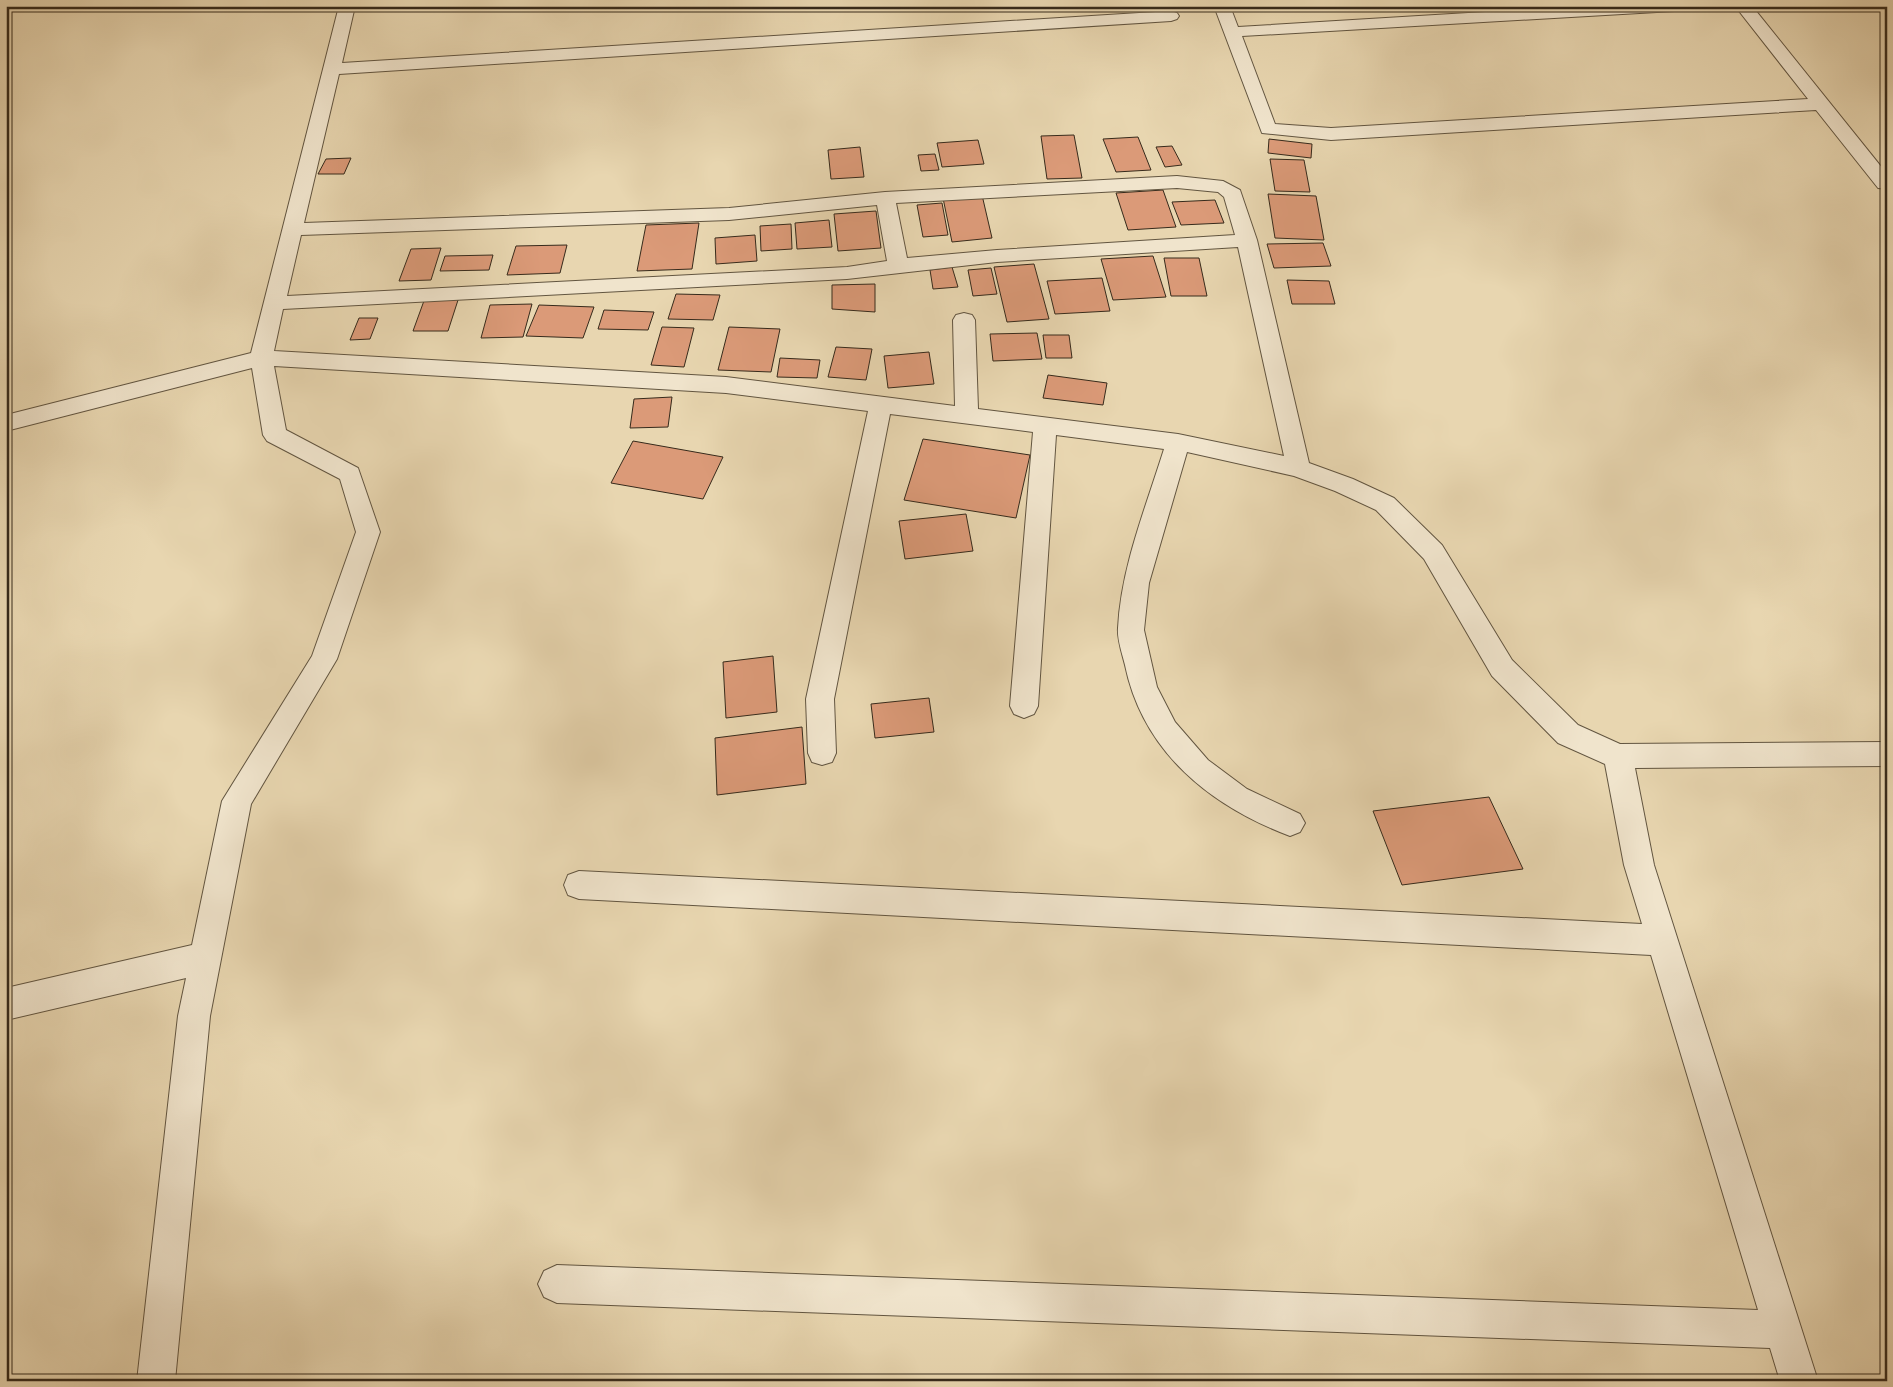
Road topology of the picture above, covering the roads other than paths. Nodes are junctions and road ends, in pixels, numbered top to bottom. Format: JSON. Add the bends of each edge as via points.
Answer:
{"nodes":[{"id":1,"x":347,"y":6,"type":"edge"},
{"id":2,"x":1222,"y":6,"type":"edge"},
{"id":3,"x":1674,"y":6,"type":"edge"},
{"id":4,"x":1743,"y":6,"type":"edge"},
{"id":5,"x":1171,"y":16,"type":"dead end"},
{"id":6,"x":1232,"y":32,"type":"junction"},
{"id":7,"x":332,"y":69,"type":"junction"},
{"id":8,"x":1821,"y":104,"type":"junction"},
{"id":9,"x":1885,"y":184,"type":"dead end"},
{"id":10,"x":885,"y":198,"type":"junction"},
{"id":11,"x":293,"y":229,"type":"junction"},
{"id":12,"x":1247,"y":240,"type":"junction"},
{"id":13,"x":898,"y":265,"type":"junction"},
{"id":14,"x":275,"y":302,"type":"junction"},
{"id":15,"x":964,"y":320,"type":"dead end"},
{"id":16,"x":261,"y":358,"type":"junction"},
{"id":17,"x":881,"y":404,"type":"junction"},
{"id":18,"x":967,"y":415,"type":"junction"},
{"id":19,"x":6,"y":423,"type":"edge"},
{"id":20,"x":1044,"y":425,"type":"junction"},
{"id":21,"x":1178,"y":442,"type":"junction"},
{"id":22,"x":1298,"y":468,"type":"junction"},
{"id":23,"x":1024,"y":706,"type":"dead end"},
{"id":24,"x":822,"y":754,"type":"dead end"},
{"id":25,"x":1887,"y":754,"type":"edge"},
{"id":26,"x":1618,"y":756,"type":"junction"},
{"id":27,"x":1290,"y":823,"type":"dead end"},
{"id":28,"x":579,"y":885,"type":"dead end"},
{"id":29,"x":1663,"y":940,"type":"junction"},
{"id":30,"x":205,"y":958,"type":"junction"},
{"id":31,"x":6,"y":1004,"type":"edge"},
{"id":32,"x":556,"y":1284,"type":"dead end"},
{"id":33,"x":1784,"y":1330,"type":"junction"},
{"id":34,"x":156,"y":1381,"type":"edge"},
{"id":35,"x":1799,"y":1381,"type":"edge"}],
"edges":[{"from":1,"to":7,"type":"street"},
{"from":2,"to":6,"type":"street"},
{"from":3,"to":6,"type":"street"},
{"from":4,"to":8,"type":"street"},
{"from":5,"to":7,"type":"street"},
{"from":6,"to":8,"type":"street","via":[[1268,129],[1331,134]]},
{"from":7,"to":11,"type":"street"},
{"from":8,"to":9,"type":"street"},
{"from":10,"to":11,"type":"street","via":[[729,214]]},
{"from":10,"to":12,"type":"street","via":[[1177,182],[1202,184],[1223,187],[1233,194]]},
{"from":10,"to":13,"type":"street"},
{"from":11,"to":14,"type":"street"},
{"from":12,"to":13,"type":"street","via":[[1021,252]]},
{"from":12,"to":22,"type":"street"},
{"from":13,"to":14,"type":"street","via":[[847,273]]},
{"from":14,"to":16,"type":"street"},
{"from":15,"to":18,"type":"street"},
{"from":16,"to":17,"type":"street","via":[[726,385]]},
{"from":16,"to":19,"type":"street"},
{"from":16,"to":30,"type":"street","via":[[276,435],[350,474],[368,532],[324,659],[237,801]]},
{"from":17,"to":18,"type":"street"},
{"from":17,"to":24,"type":"street","via":[[820,699]]},
{"from":18,"to":20,"type":"street"},
{"from":20,"to":21,"type":"street"},
{"from":20,"to":23,"type":"street"},
{"from":21,"to":22,"type":"street"},
{"from":21,"to":27,"type":"street","via":[[1136,583],[1131,630],[1143,687],[1165,731],[1198,769],[1237,798]]},
{"from":22,"to":26,"type":"street","via":[[1384,504],[1411,528],[1433,552],[1502,668],[1568,734]]},
{"from":25,"to":26,"type":"street"},
{"from":26,"to":29,"type":"street","via":[[1639,865]]},
{"from":28,"to":29,"type":"street"},
{"from":29,"to":33,"type":"street"},
{"from":30,"to":31,"type":"street"},
{"from":30,"to":34,"type":"street","via":[[194,1016]]},
{"from":32,"to":33,"type":"street"},
{"from":33,"to":35,"type":"street"}]}
